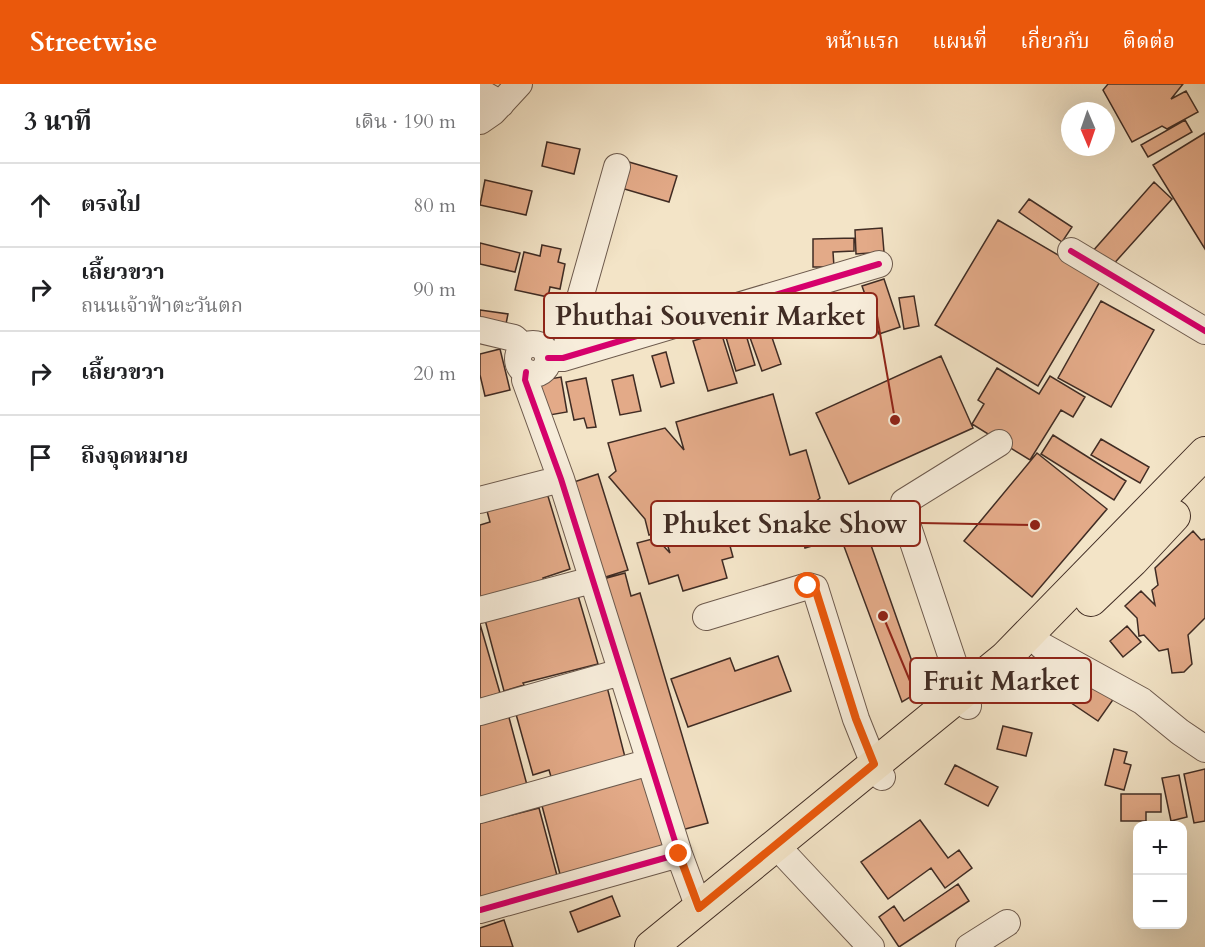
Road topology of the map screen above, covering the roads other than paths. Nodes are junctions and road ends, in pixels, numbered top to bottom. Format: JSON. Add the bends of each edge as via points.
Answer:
{"nodes":[{"id":1,"x":519,"y":84,"type":"edge"},
{"id":2,"x":491,"y":98,"type":"edge"},
{"id":3,"x":480,"y":121,"type":"edge"},
{"id":4,"x":617,"y":167,"type":"dead end"},
{"id":5,"x":1071,"y":251,"type":"dead end"},
{"id":6,"x":879,"y":264,"type":"dead end"},
{"id":7,"x":480,"y":330,"type":"edge"},
{"id":8,"x":1205,"y":331,"type":"edge"},
{"id":9,"x":556,"y":358,"type":"junction"},
{"id":10,"x":525,"y":360,"type":"junction"},
{"id":11,"x":999,"y":443,"type":"dead end"},
{"id":12,"x":1205,"y":453,"type":"edge"},
{"id":13,"x":561,"y":479,"type":"junction"},
{"id":14,"x":1205,"y":482,"type":"edge"},
{"id":15,"x":480,"y":500,"type":"edge"},
{"id":16,"x":592,"y":580,"type":"junction"},
{"id":17,"x":480,"y":610,"type":"edge"},
{"id":18,"x":706,"y":617,"type":"dead end"},
{"id":19,"x":1042,"y":646,"type":"junction"},
{"id":20,"x":621,"y":672,"type":"junction"},
{"id":21,"x":966,"y":699,"type":"junction"},
{"id":22,"x":480,"y":712,"type":"edge"},
{"id":23,"x":1205,"y":749,"type":"edge"},
{"id":24,"x":650,"y":762,"type":"junction"},
{"id":25,"x":878,"y":770,"type":"junction"},
{"id":26,"x":480,"y":810,"type":"edge"},
{"id":27,"x":679,"y":854,"type":"junction"},
{"id":28,"x":785,"y":855,"type":"junction"},
{"id":29,"x":699,"y":908,"type":"junction"},
{"id":30,"x":480,"y":910,"type":"edge"},
{"id":31,"x":1007,"y":923,"type":"dead end"},
{"id":32,"x":651,"y":947,"type":"edge"},
{"id":33,"x":675,"y":947,"type":"edge"},
{"id":34,"x":871,"y":947,"type":"edge"},
{"id":35,"x":969,"y":947,"type":"edge"}],
"edges":[{"from":1,"to":2,"type":"street"},
{"from":2,"to":3,"type":"street"},
{"from":4,"to":9,"type":"street"},
{"from":5,"to":8,"type":"street"},
{"from":6,"to":9,"type":"street"},
{"from":7,"to":10,"type":"street","via":[[514,338]]},
{"from":9,"to":10,"type":"street","via":[[540,345],[531,344]]},
{"from":10,"to":13,"type":"street","via":[[525,380]]},
{"from":11,"to":21,"type":"street","via":[[904,502],[903,512]]},
{"from":12,"to":21,"type":"main road"},
{"from":13,"to":15,"type":"street"},
{"from":13,"to":16,"type":"street"},
{"from":14,"to":19,"type":"main road","via":[[1132,561]]},
{"from":16,"to":17,"type":"street"},
{"from":16,"to":20,"type":"street"},
{"from":18,"to":25,"type":"street","via":[[808,586],[815,588],[856,719]]},
{"from":19,"to":21,"type":"main road"},
{"from":19,"to":23,"type":"street","via":[[1142,700]]},
{"from":20,"to":22,"type":"street"},
{"from":20,"to":24,"type":"street"},
{"from":21,"to":25,"type":"main road"},
{"from":24,"to":26,"type":"street"},
{"from":24,"to":27,"type":"street"},
{"from":25,"to":28,"type":"main road"},
{"from":25,"to":29,"type":"main road"},
{"from":27,"to":29,"type":"street"},
{"from":27,"to":30,"type":"street"},
{"from":28,"to":33,"type":"main road"},
{"from":28,"to":34,"type":"street"},
{"from":29,"to":32,"type":"main road"},
{"from":31,"to":35,"type":"street"}]}
